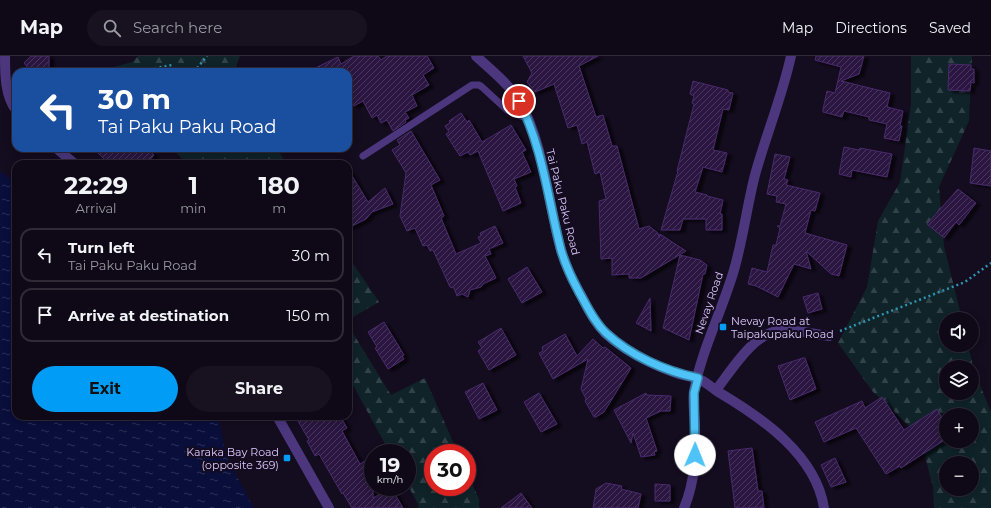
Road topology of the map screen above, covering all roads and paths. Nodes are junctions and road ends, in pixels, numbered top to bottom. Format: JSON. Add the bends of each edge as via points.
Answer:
{"nodes":[{"id":1,"x":5,"y":56,"type":"edge"},
{"id":2,"x":207,"y":56,"type":"edge"},
{"id":3,"x":476,"y":56,"type":"edge"},
{"id":4,"x":791,"y":56,"type":"edge"},
{"id":5,"x":156,"y":68,"type":"edge"},
{"id":6,"x":171,"y":68,"type":"edge"},
{"id":7,"x":197,"y":68,"type":"edge"},
{"id":8,"x":12,"y":102,"type":"edge"},
{"id":9,"x":528,"y":118,"type":"junction"},
{"id":10,"x":61,"y":152,"type":"edge"},
{"id":11,"x":363,"y":156,"type":"dead end"},
{"id":12,"x":70,"y":160,"type":"edge"},
{"id":13,"x":991,"y":263,"type":"edge"},
{"id":14,"x":829,"y":336,"type":"joint"},
{"id":15,"x":698,"y":378,"type":"junction"},
{"id":16,"x":716,"y":390,"type":"junction"},
{"id":17,"x":279,"y":420,"type":"edge"},
{"id":18,"x":329,"y":508,"type":"edge"},
{"id":19,"x":684,"y":508,"type":"edge"},
{"id":20,"x":824,"y":508,"type":"edge"}],
"edges":[{"from":1,"to":8,"type":"street","via":[[8,95]]},
{"from":2,"to":7,"type":"path"},
{"from":3,"to":9,"type":"street","name":"Tai Paku Paku Road","via":[[509,87]]},
{"from":4,"to":15,"type":"street","name":"Nevay Road","via":[[755,176],[734,270]]},
{"from":5,"to":6,"type":"path","via":[[172,65]]},
{"from":9,"to":11,"type":"lane","via":[[507,110],[482,87],[472,85]]},
{"from":9,"to":15,"type":"street","name":"Tai Paku Paku Road","via":[[562,252],[588,310],[605,332],[620,345],[677,374]]},
{"from":10,"to":12,"type":"street"},
{"from":13,"to":14,"type":"path","via":[[965,282]]},
{"from":14,"to":16,"type":"street","via":[[782,330],[768,333],[748,348]]},
{"from":15,"to":16,"type":"street"},
{"from":15,"to":19,"type":"street","name":"Nevay Road","via":[[694,393],[694,470],[689,497]]},
{"from":16,"to":20,"type":"street","via":[[746,408],[791,447],[801,458],[817,485]]},
{"from":17,"to":18,"type":"street"}]}
